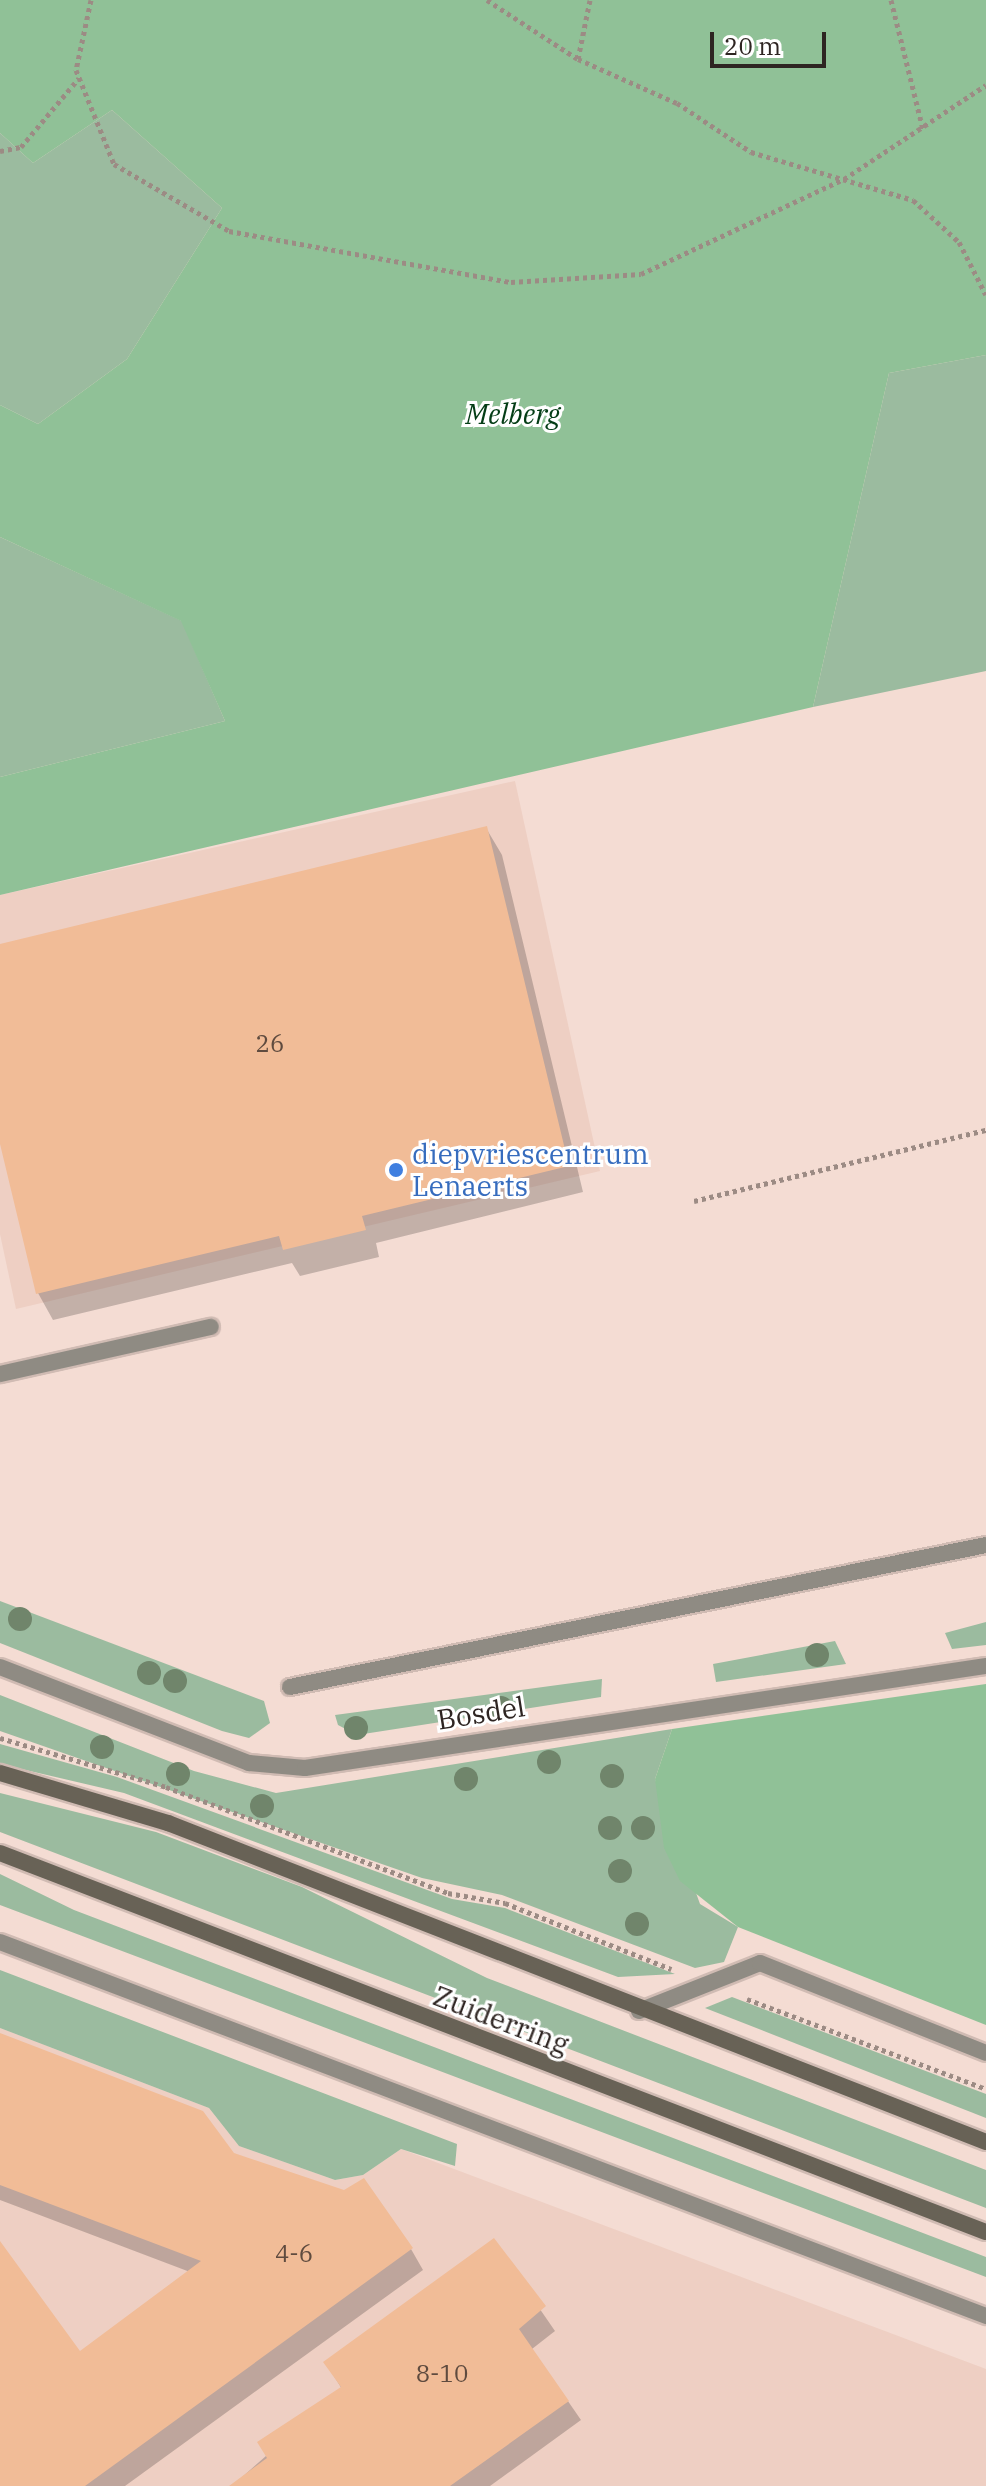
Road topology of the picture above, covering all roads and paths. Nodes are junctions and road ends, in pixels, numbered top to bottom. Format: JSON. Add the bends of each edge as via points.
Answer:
{"nodes":[{"id":1,"x":91,"y":0,"type":"edge"},
{"id":2,"x":487,"y":0,"type":"edge"},
{"id":3,"x":590,"y":0,"type":"edge"},
{"id":4,"x":891,"y":0,"type":"edge"},
{"id":5,"x":578,"y":59,"type":"junction"},
{"id":6,"x":79,"y":78,"type":"junction"},
{"id":7,"x":986,"y":85,"type":"edge"},
{"id":8,"x":923,"y":129,"type":"junction"},
{"id":9,"x":0,"y":151,"type":"edge"},
{"id":10,"x":844,"y":179,"type":"junction"},
{"id":11,"x":986,"y":295,"type":"edge"},
{"id":12,"x":986,"y":1130,"type":"edge"},
{"id":13,"x":694,"y":1201,"type":"dead end"},
{"id":14,"x":211,"y":1327,"type":"dead end"},
{"id":15,"x":0,"y":1374,"type":"edge"},
{"id":16,"x":986,"y":1545,"type":"edge"},
{"id":17,"x":986,"y":1666,"type":"edge"},
{"id":18,"x":0,"y":1667,"type":"edge"},
{"id":19,"x":290,"y":1687,"type":"dead end"},
{"id":20,"x":0,"y":1738,"type":"edge"},
{"id":21,"x":0,"y":1773,"type":"edge"},
{"id":22,"x":0,"y":1853,"type":"edge"},
{"id":23,"x":0,"y":1942,"type":"edge"},
{"id":24,"x":707,"y":1984,"type":"junction"},
{"id":25,"x":639,"y":2011,"type":"junction"},
{"id":26,"x":986,"y":2053,"type":"edge"},
{"id":27,"x":986,"y":2089,"type":"edge"},
{"id":28,"x":986,"y":2142,"type":"edge"},
{"id":29,"x":986,"y":2232,"type":"edge"},
{"id":30,"x":986,"y":2316,"type":"edge"}],
"edges":[{"from":1,"to":6,"type":"path"},
{"from":2,"to":5,"type":"path"},
{"from":3,"to":5,"type":"path"},
{"from":4,"to":8,"type":"path"},
{"from":5,"to":10,"type":"path","via":[[677,103],[751,152]]},
{"from":6,"to":9,"type":"path","via":[[21,147]]},
{"from":6,"to":10,"type":"path","via":[[114,164],[229,231],[511,282],[641,274]]},
{"from":7,"to":8,"type":"path"},
{"from":8,"to":10,"type":"path"},
{"from":10,"to":11,"type":"path","via":[[913,200],[959,242]]},
{"from":12,"to":13,"type":"path"},
{"from":14,"to":15,"type":"street"},
{"from":16,"to":19,"type":"street"},
{"from":17,"to":18,"type":"street","name":"Bosdel","via":[[305,1768],[249,1763]]},
{"from":20,"to":24,"type":"path","via":[[166,1787],[448,1893],[505,1903]]},
{"from":21,"to":25,"type":"main road","via":[[168,1823]]},
{"from":22,"to":29,"type":"main road","name":"Zuiderring"},
{"from":23,"to":30,"type":"street"},
{"from":24,"to":25,"type":"street"},
{"from":24,"to":26,"type":"street","via":[[760,1963]]},
{"from":24,"to":27,"type":"path"},
{"from":25,"to":28,"type":"main road"}]}
